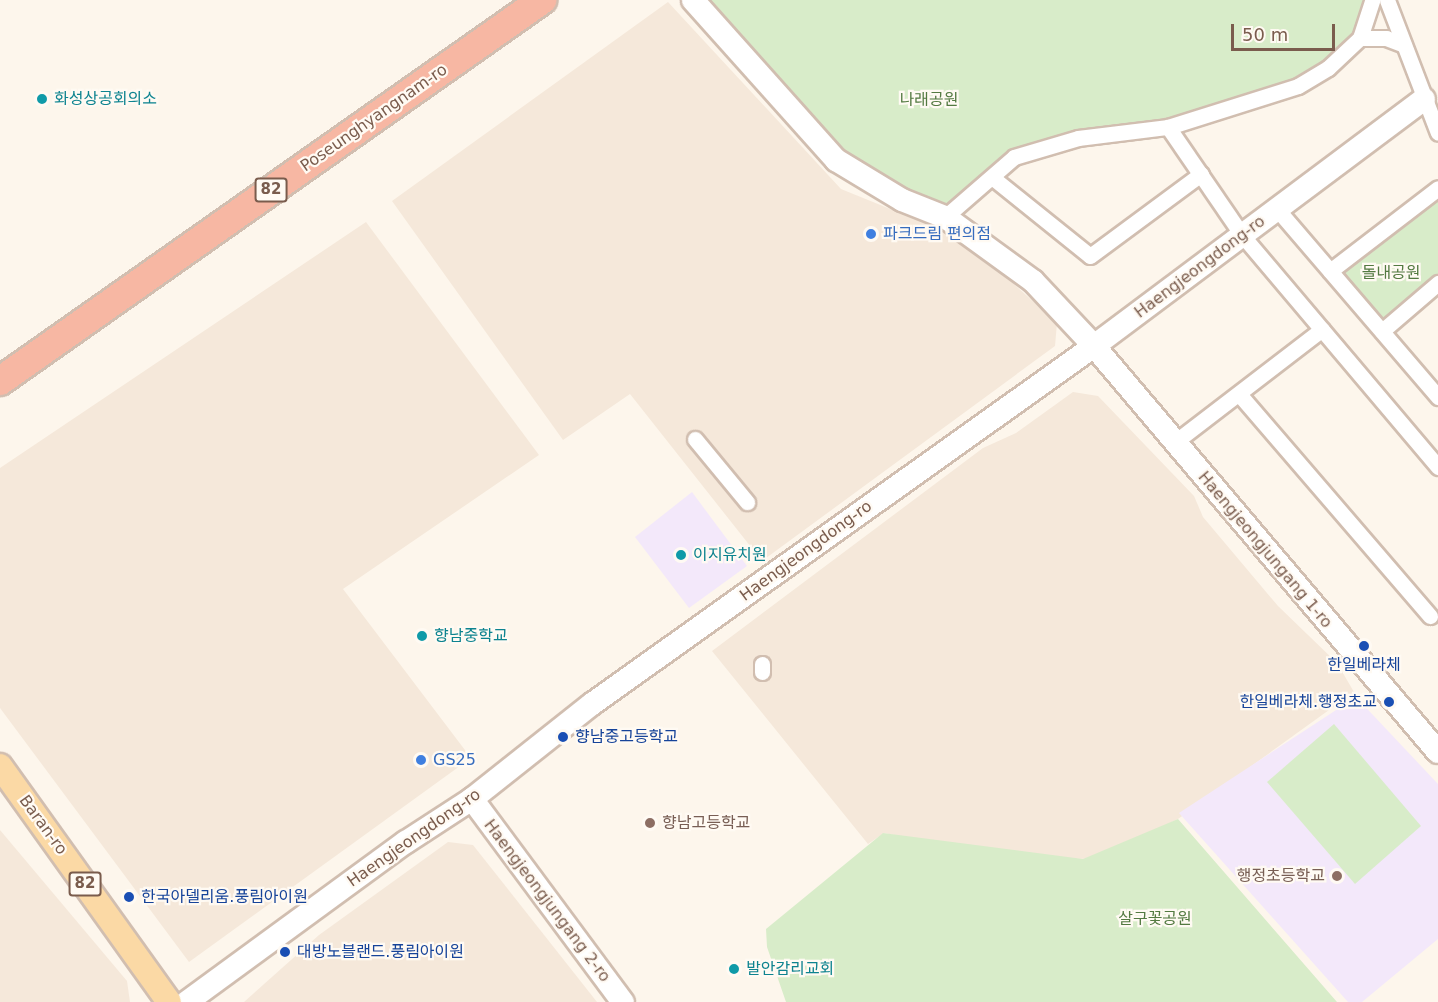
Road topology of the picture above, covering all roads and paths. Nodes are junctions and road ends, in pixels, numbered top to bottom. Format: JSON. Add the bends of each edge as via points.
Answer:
{"nodes":[{"id":1,"x":511,"y":0,"type":"edge"},
{"id":2,"x":542,"y":0,"type":"edge"},
{"id":3,"x":693,"y":0,"type":"edge"},
{"id":4,"x":1372,"y":0,"type":"edge"},
{"id":5,"x":1388,"y":0,"type":"edge"},
{"id":6,"x":1360,"y":38,"type":"junction"},
{"id":7,"x":1404,"y":45,"type":"junction"},
{"id":8,"x":1424,"y":99,"type":"junction"},
{"id":9,"x":1168,"y":127,"type":"junction"},
{"id":10,"x":1438,"y":133,"type":"edge"},
{"id":11,"x":1201,"y":174,"type":"junction"},
{"id":12,"x":993,"y":178,"type":"junction"},
{"id":13,"x":1438,"y":188,"type":"edge"},
{"id":14,"x":1277,"y":209,"type":"junction"},
{"id":15,"x":945,"y":218,"type":"junction"},
{"id":16,"x":1242,"y":235,"type":"junction"},
{"id":17,"x":1330,"y":271,"type":"junction"},
{"id":18,"x":1438,"y":283,"type":"edge"},
{"id":19,"x":1322,"y":329,"type":"junction"},
{"id":20,"x":1382,"y":331,"type":"junction"},
{"id":21,"x":1094,"y":346,"type":"junction"},
{"id":22,"x":0,"y":358,"type":"edge"},
{"id":23,"x":0,"y":381,"type":"edge"},
{"id":24,"x":1437,"y":393,"type":"edge"},
{"id":25,"x":1239,"y":394,"type":"junction"},
{"id":26,"x":695,"y":439,"type":"dead end"},
{"id":27,"x":1175,"y":442,"type":"junction"},
{"id":28,"x":1438,"y":467,"type":"edge"},
{"id":29,"x":747,"y":501,"type":"dead end"},
{"id":30,"x":1436,"y":617,"type":"edge"},
{"id":31,"x":1438,"y":752,"type":"edge"},
{"id":32,"x":0,"y":766,"type":"edge"},
{"id":33,"x":472,"y":800,"type":"junction"},
{"id":34,"x":169,"y":1002,"type":"edge"},
{"id":35,"x":187,"y":1002,"type":"edge"},
{"id":36,"x":623,"y":1002,"type":"edge"}],
"edges":[{"from":1,"to":22,"type":"highway","name":"Poseunghyangnam-ro","number":"82"},
{"from":2,"to":23,"type":"highway","name":"Poseunghyangnam-ro","number":"82"},
{"from":3,"to":15,"type":"street","name":"Haengjeongjungang 1-ro","via":[[836,160],[902,200]]},
{"from":4,"to":6,"type":"street"},
{"from":5,"to":7,"type":"street"},
{"from":6,"to":7,"type":"street","via":[[1386,38]]},
{"from":6,"to":9,"type":"street","via":[[1328,68],[1298,86]]},
{"from":7,"to":8,"type":"street"},
{"from":8,"to":10,"type":"street"},
{"from":8,"to":14,"type":"street","name":"Haengjeongdong-ro"},
{"from":9,"to":11,"type":"street"},
{"from":9,"to":12,"type":"street","via":[[1043,146],[1014,157]]},
{"from":11,"to":12,"type":"street","via":[[1090,256]]},
{"from":11,"to":16,"type":"street"},
{"from":12,"to":15,"type":"street"},
{"from":13,"to":17,"type":"street"},
{"from":14,"to":16,"type":"street","name":"Haengjeongdong-ro"},
{"from":14,"to":17,"type":"street"},
{"from":15,"to":21,"type":"street","name":"Haengjeongjungang 1-ro","via":[[1033,281]]},
{"from":16,"to":19,"type":"street"},
{"from":16,"to":21,"type":"street","name":"Haengjeongdong-ro"},
{"from":17,"to":20,"type":"street"},
{"from":18,"to":20,"type":"street"},
{"from":19,"to":25,"type":"street"},
{"from":19,"to":28,"type":"street"},
{"from":20,"to":24,"type":"street"},
{"from":21,"to":27,"type":"street","name":"Haengjeongjungang 1-ro"},
{"from":21,"to":33,"type":"street","name":"Haengjeongdong-ro","via":[[601,698]]},
{"from":25,"to":27,"type":"street"},
{"from":25,"to":30,"type":"street"},
{"from":26,"to":29,"type":"street"},
{"from":27,"to":31,"type":"street","name":"Haengjeongjungang 1-ro"},
{"from":32,"to":34,"type":"main road","name":"Baran-ro","number":"82"},
{"from":33,"to":35,"type":"street","name":"Haengjeongdong-ro","via":[[406,842]]},
{"from":33,"to":36,"type":"street","name":"Haengjeongjungang 2-ro"}]}
